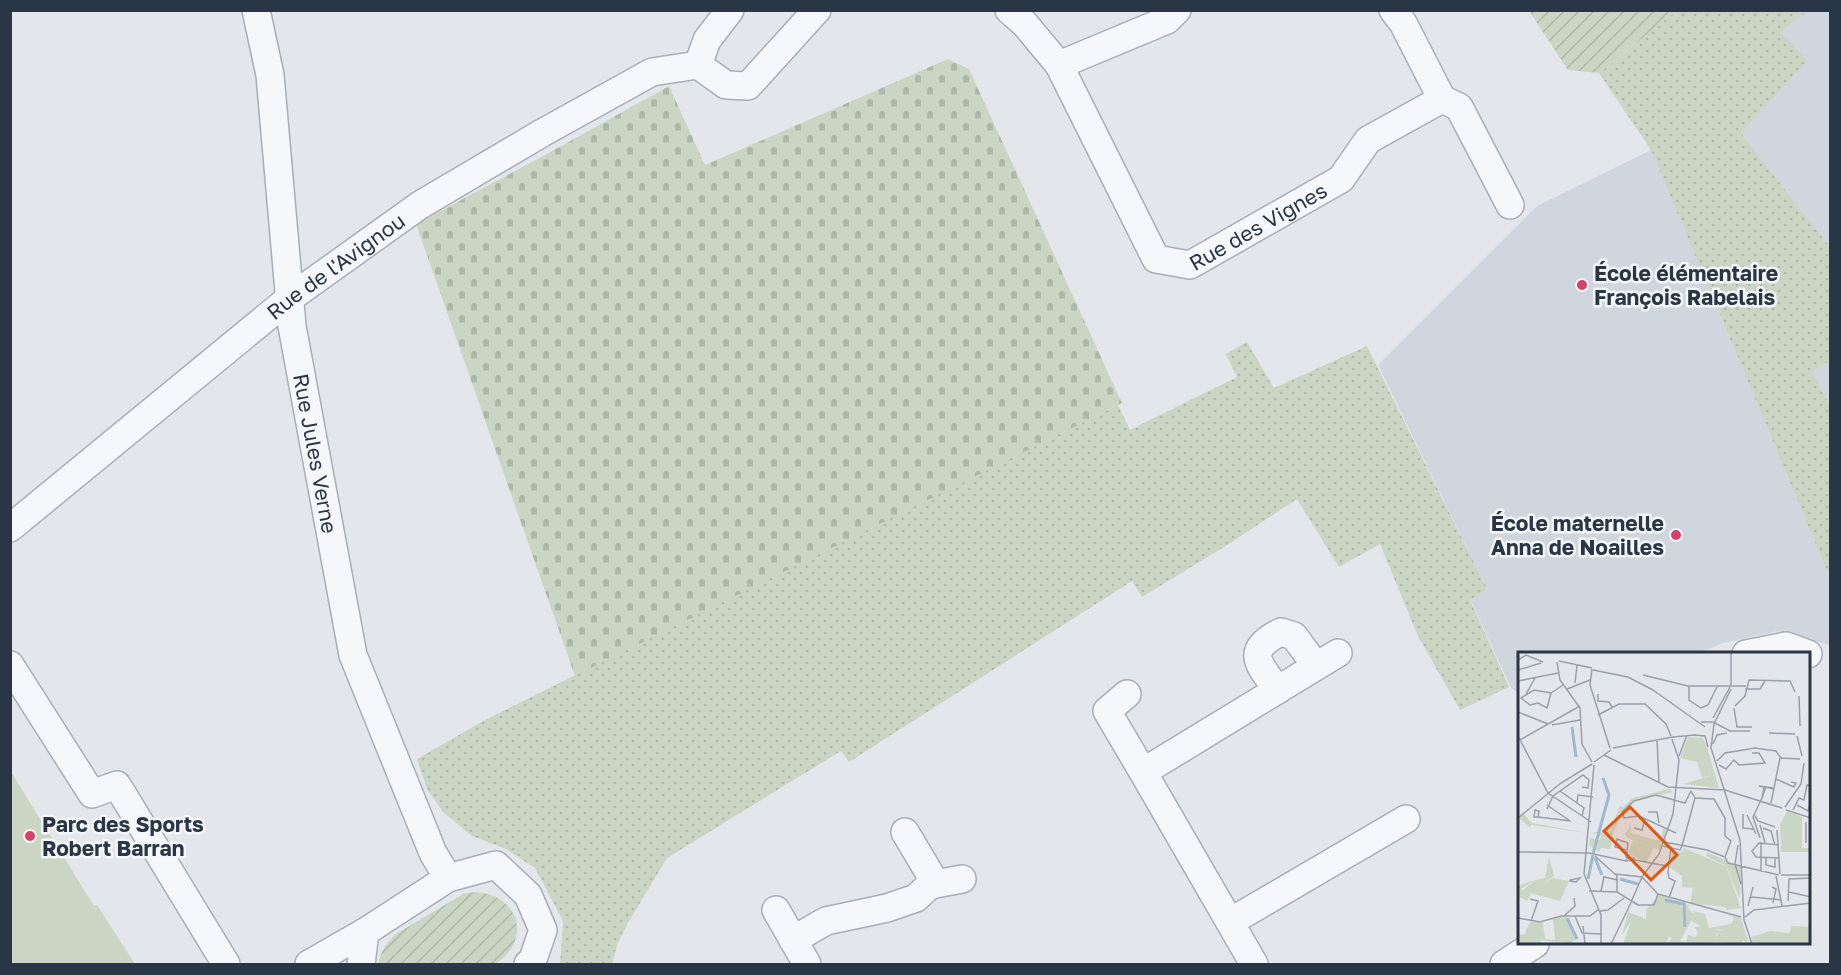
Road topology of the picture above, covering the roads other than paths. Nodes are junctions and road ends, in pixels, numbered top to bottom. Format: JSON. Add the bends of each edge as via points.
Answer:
{"nodes":[{"id":1,"x":256,"y":10,"type":"edge"},
{"id":2,"x":730,"y":10,"type":"edge"},
{"id":3,"x":818,"y":10,"type":"edge"},
{"id":4,"x":1010,"y":10,"type":"edge"},
{"id":5,"x":1393,"y":10,"type":"edge"},
{"id":6,"x":1172,"y":15,"type":"edge"},
{"id":7,"x":698,"y":65,"type":"junction"},
{"id":8,"x":1059,"y":65,"type":"junction"},
{"id":9,"x":1442,"y":99,"type":"junction"},
{"id":10,"x":1510,"y":205,"type":"dead end"},
{"id":11,"x":290,"y":298,"type":"junction"},
{"id":12,"x":10,"y":528,"type":"edge"},
{"id":13,"x":1756,"y":652,"type":"edge"},
{"id":14,"x":1803,"y":652,"type":"edge"},
{"id":15,"x":1811,"y":655,"type":"edge"},
{"id":16,"x":1830,"y":663,"type":"edge"},
{"id":17,"x":10,"y":665,"type":"edge"},
{"id":18,"x":1278,"y":690,"type":"junction"},
{"id":19,"x":1127,"y":694,"type":"dead end"},
{"id":20,"x":1143,"y":772,"type":"junction"},
{"id":21,"x":1406,"y":819,"type":"dead end"},
{"id":22,"x":905,"y":832,"type":"dead end"},
{"id":23,"x":448,"y":878,"type":"junction"},
{"id":24,"x":962,"y":879,"type":"dead end"},
{"id":25,"x":930,"y":885,"type":"junction"},
{"id":26,"x":776,"y":910,"type":"dead end"},
{"id":27,"x":1230,"y":922,"type":"junction"},
{"id":28,"x":365,"y":932,"type":"junction"},
{"id":29,"x":793,"y":939,"type":"junction"},
{"id":30,"x":1533,"y":945,"type":"edge"},
{"id":31,"x":226,"y":964,"type":"edge"},
{"id":32,"x":309,"y":964,"type":"edge"},
{"id":33,"x":361,"y":964,"type":"edge"},
{"id":34,"x":528,"y":964,"type":"edge"},
{"id":35,"x":807,"y":964,"type":"edge"},
{"id":36,"x":1254,"y":964,"type":"edge"},
{"id":37,"x":1504,"y":964,"type":"edge"}],
"edges":[{"from":1,"to":11,"type":"street","name":"Rue Jules Verne","via":[[270,75]]},
{"from":2,"to":7,"type":"street","via":[[707,40]]},
{"from":3,"to":7,"type":"street","via":[[748,86],[726,86]]},
{"from":4,"to":8,"type":"street","name":"Rue des Vignes"},
{"from":5,"to":9,"type":"street"},
{"from":6,"to":8,"type":"street"},
{"from":7,"to":11,"type":"street","name":"Rue de l'Avignou","via":[[652,72],[542,133],[420,205]]},
{"from":8,"to":9,"type":"street","name":"Rue des Vignes","via":[[1156,259],[1190,265],[1341,179],[1368,140]]},
{"from":9,"to":10,"type":"street","via":[[1460,107]]},
{"from":11,"to":12,"type":"street","name":"Rue de l'Avignou"},
{"from":11,"to":23,"type":"street","name":"Rue Jules Verne","via":[[353,655],[433,853]]},
{"from":13,"to":14,"type":"street","via":[[1786,646]]},
{"from":15,"to":16,"type":"street"},
{"from":17,"to":31,"type":"street","via":[[92,794],[117,785]]},
{"from":18,"to":18,"type":"street","via":[[1327,660],[1294,636],[1281,632],[1267,639],[1258,651],[1259,665]]},
{"from":18,"to":20,"type":"street"},
{"from":19,"to":20,"type":"street","via":[[1107,711]]},
{"from":20,"to":27,"type":"street"},
{"from":21,"to":27,"type":"street"},
{"from":22,"to":25,"type":"street","via":[[930,874]]},
{"from":23,"to":28,"type":"street"},
{"from":23,"to":34,"type":"street","via":[[496,865],[528,895],[543,930]]},
{"from":24,"to":25,"type":"street"},
{"from":25,"to":29,"type":"street","via":[[916,898],[826,921]]},
{"from":26,"to":29,"type":"street"},
{"from":27,"to":36,"type":"street"},
{"from":28,"to":32,"type":"street"},
{"from":28,"to":33,"type":"street"},
{"from":29,"to":35,"type":"street"},
{"from":30,"to":37,"type":"street"}]}
